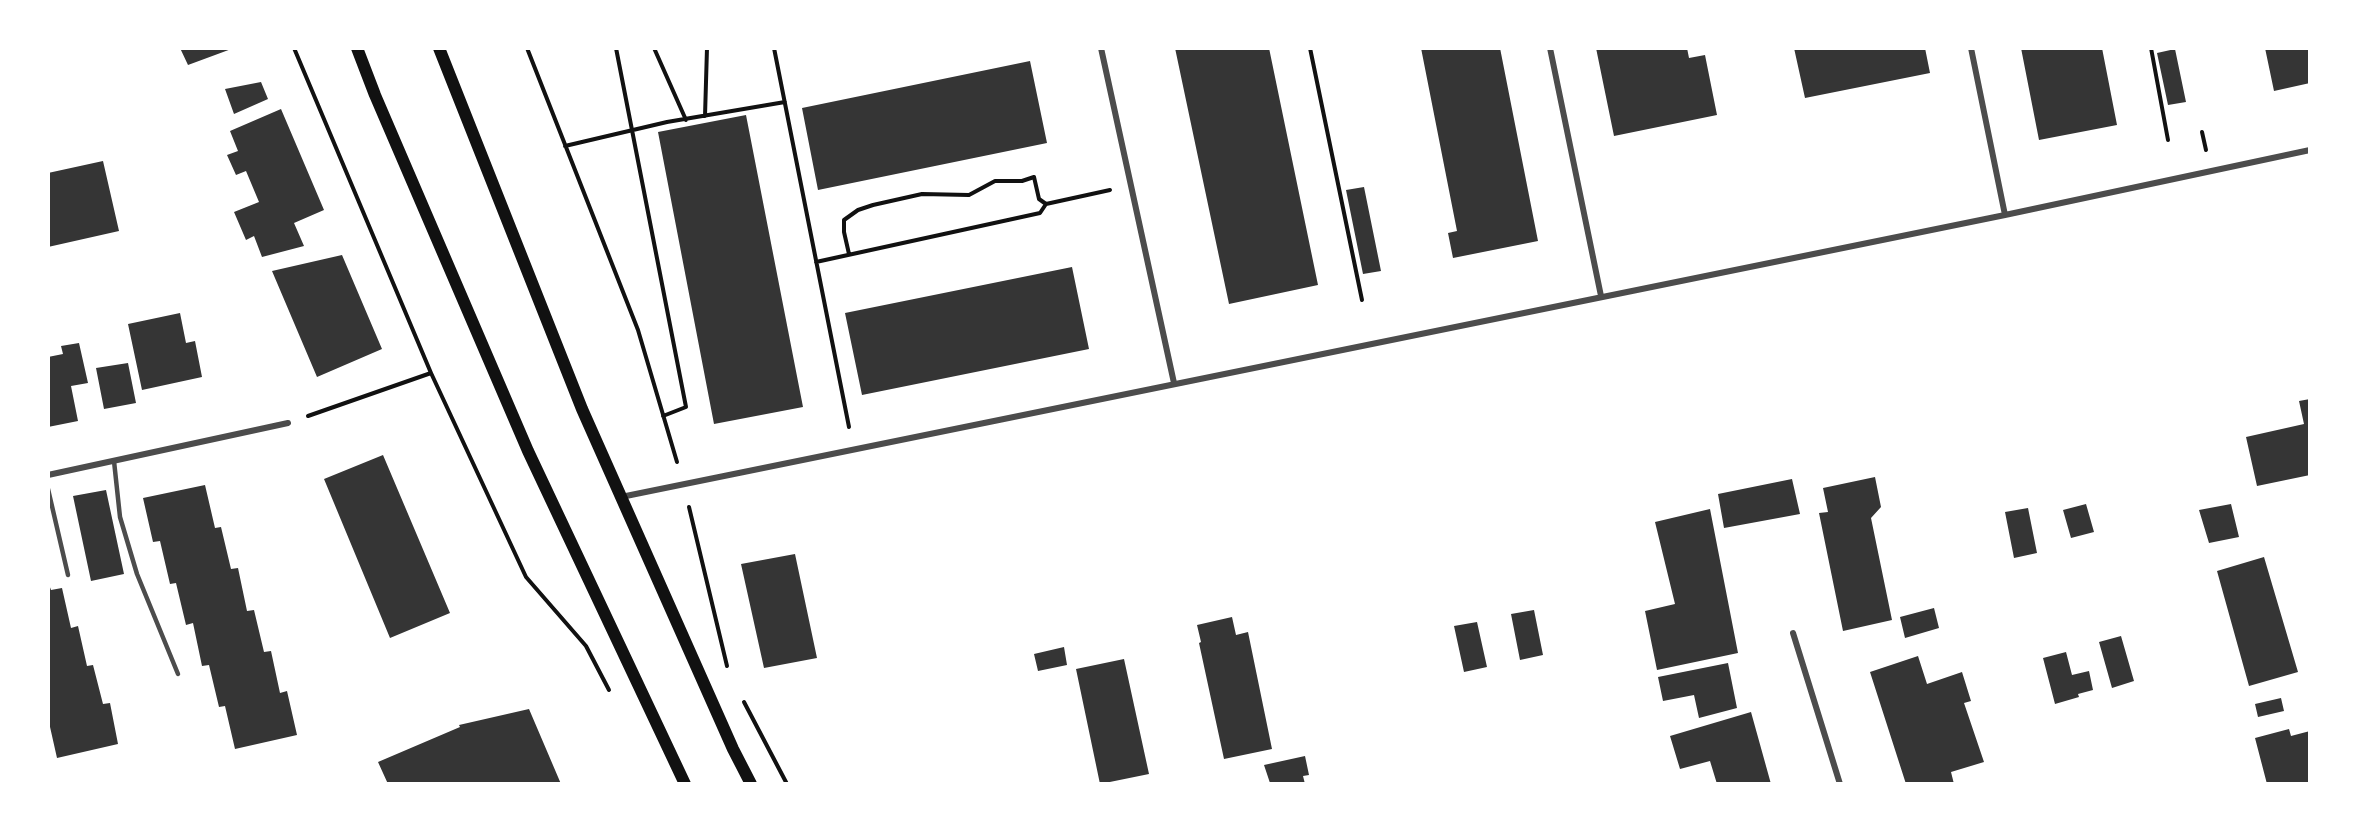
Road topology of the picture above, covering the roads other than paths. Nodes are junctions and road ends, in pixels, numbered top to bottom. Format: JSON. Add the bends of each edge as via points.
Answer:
{"nodes":[{"id":1,"x":357,"y":48,"type":"edge"},
{"id":2,"x":439,"y":48,"type":"edge"},
{"id":3,"x":1101,"y":48,"type":"edge"},
{"id":4,"x":1550,"y":48,"type":"edge"},
{"id":5,"x":1971,"y":48,"type":"edge"},
{"id":6,"x":2310,"y":150,"type":"edge"},
{"id":7,"x":2005,"y":215,"type":"junction"},
{"id":8,"x":1601,"y":296,"type":"junction"},
{"id":9,"x":1174,"y":383,"type":"junction"},
{"id":10,"x":288,"y":423,"type":"road end"},
{"id":11,"x":114,"y":461,"type":"junction"},
{"id":12,"x":48,"y":475,"type":"edge"},
{"id":13,"x":48,"y":489,"type":"edge"},
{"id":14,"x":621,"y":497,"type":"junction"},
{"id":15,"x":68,"y":575,"type":"dead end"},
{"id":16,"x":1793,"y":633,"type":"dead end"},
{"id":17,"x":178,"y":674,"type":"dead end"},
{"id":18,"x":685,"y":784,"type":"edge"},
{"id":19,"x":751,"y":784,"type":"edge"},
{"id":20,"x":1840,"y":784,"type":"edge"}],
"edges":[{"from":1,"to":18,"type":"main road","via":[[528,451]]},
{"from":2,"to":14,"type":"main road","via":[[582,409]]},
{"from":3,"to":9,"type":"street"},
{"from":4,"to":8,"type":"street"},
{"from":5,"to":7,"type":"street"},
{"from":6,"to":7,"type":"street"},
{"from":7,"to":8,"type":"street"},
{"from":8,"to":9,"type":"street"},
{"from":9,"to":14,"type":"street"},
{"from":10,"to":11,"type":"street"},
{"from":11,"to":12,"type":"street"},
{"from":11,"to":17,"type":"lane","via":[[120,517],[137,573]]},
{"from":13,"to":15,"type":"lane"},
{"from":14,"to":19,"type":"main road"},
{"from":16,"to":20,"type":"street"}]}
